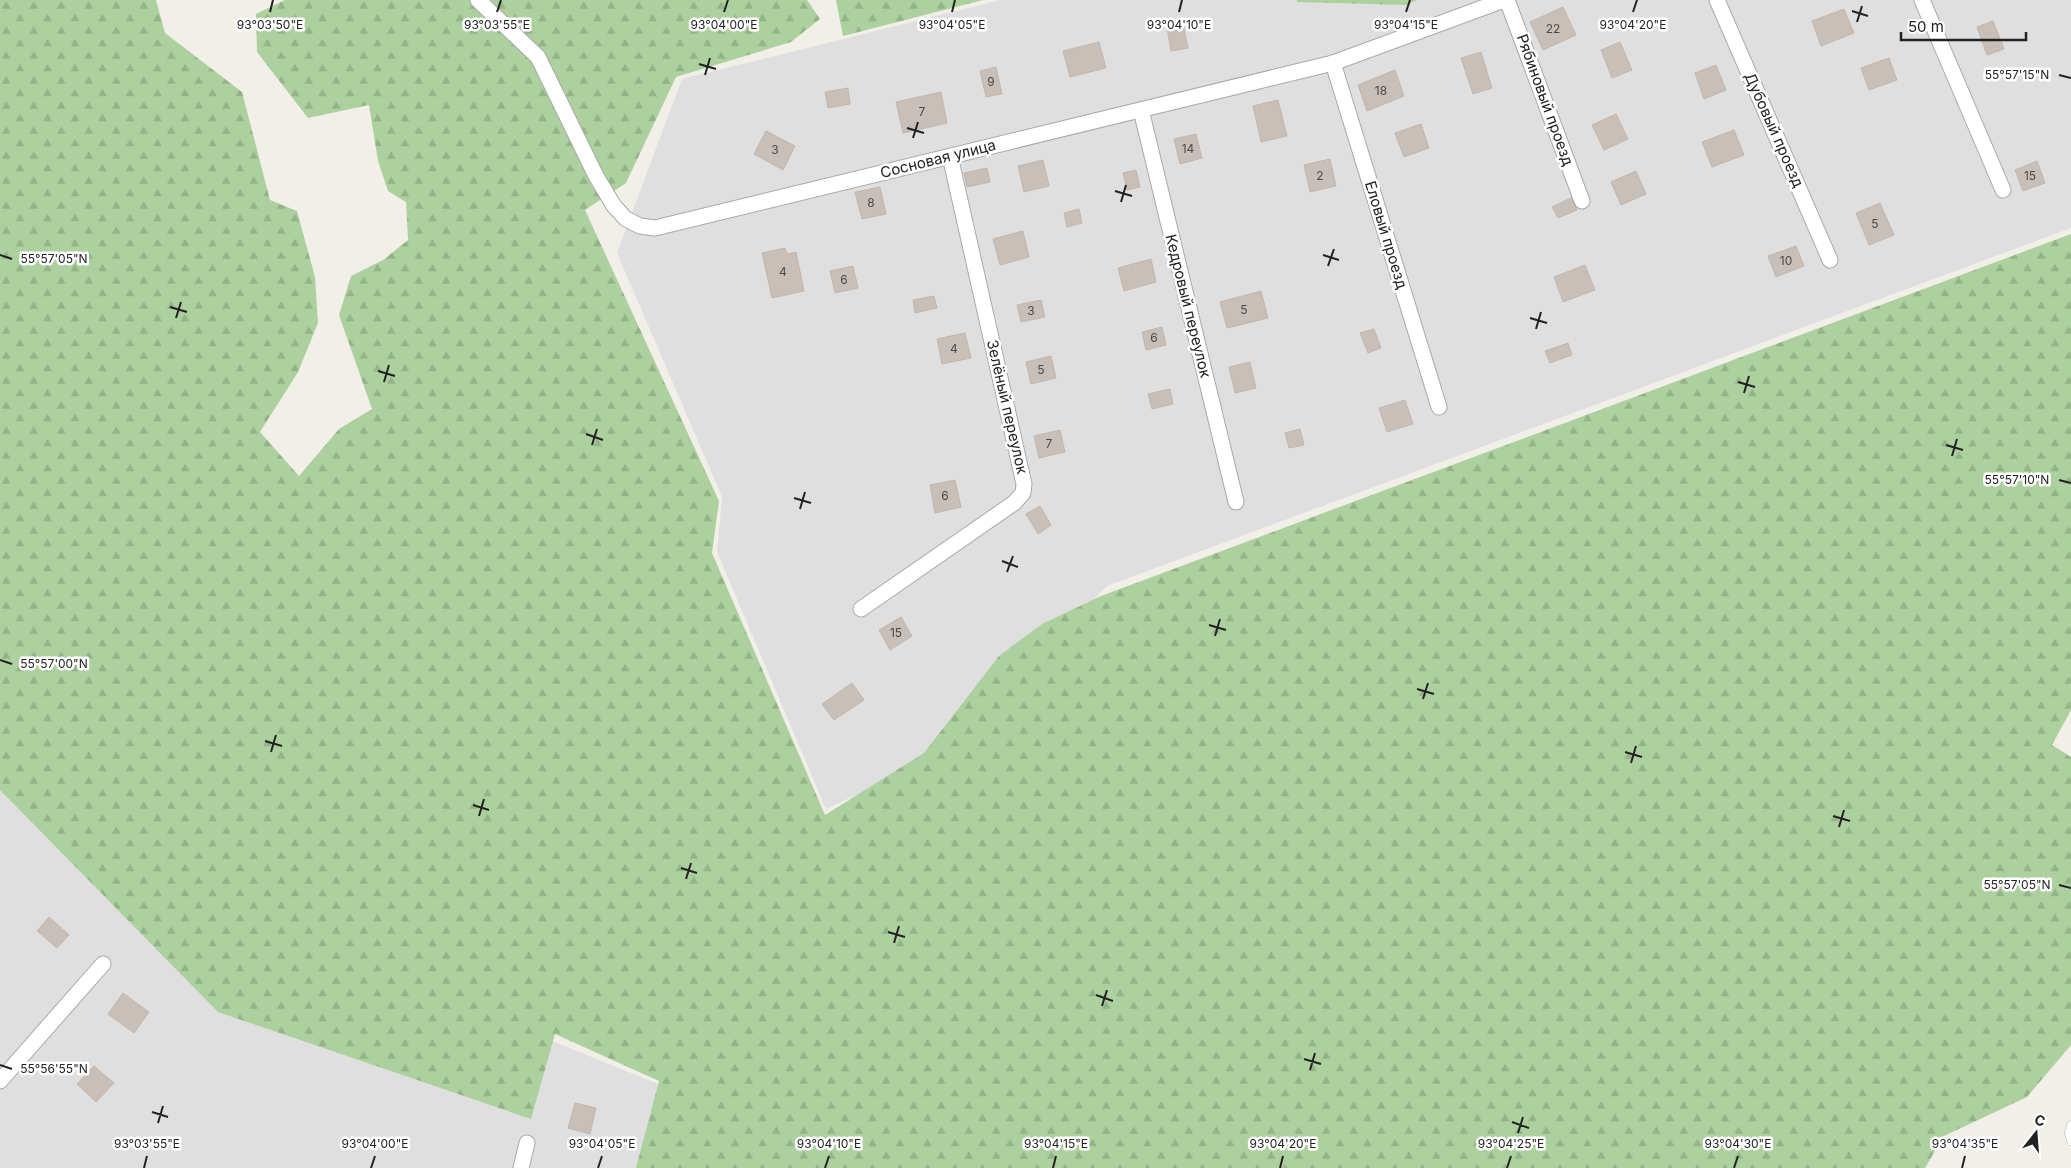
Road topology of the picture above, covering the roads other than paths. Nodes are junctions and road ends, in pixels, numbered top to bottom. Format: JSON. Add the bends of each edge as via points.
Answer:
{"nodes":[{"id":1,"x":478,"y":0,"type":"edge"},
{"id":2,"x":1506,"y":0,"type":"edge"},
{"id":3,"x":1717,"y":0,"type":"edge"},
{"id":4,"x":1922,"y":0,"type":"edge"},
{"id":5,"x":1333,"y":63,"type":"junction"},
{"id":6,"x":1141,"y":110,"type":"junction"},
{"id":7,"x":950,"y":156,"type":"junction"},
{"id":8,"x":2003,"y":190,"type":"dead end"},
{"id":9,"x":1582,"y":201,"type":"dead end"},
{"id":10,"x":1830,"y":260,"type":"dead end"},
{"id":11,"x":1439,"y":407,"type":"dead end"},
{"id":12,"x":1236,"y":502,"type":"dead end"},
{"id":13,"x":861,"y":609,"type":"dead end"},
{"id":14,"x":103,"y":964,"type":"dead end"},
{"id":15,"x":0,"y":1082,"type":"edge"},
{"id":16,"x":2071,"y":1125,"type":"edge"},
{"id":17,"x":2071,"y":1141,"type":"edge"},
{"id":18,"x":527,"y":1143,"type":"dead end"},
{"id":19,"x":521,"y":1168,"type":"edge"}],
"edges":[{"from":1,"to":7,"type":"street","name":"Сосновая улица","via":[[538,57],[614,206],[626,219],[640,226],[671,225]]},
{"from":2,"to":5,"type":"street","name":"Сосновая улица"},
{"from":2,"to":9,"type":"street","name":"Рябиновый проезд"},
{"from":3,"to":10,"type":"street","name":"Дубовый проезд"},
{"from":4,"to":8,"type":"street"},
{"from":5,"to":6,"type":"street","name":"Сосновая улица"},
{"from":5,"to":11,"type":"street","name":"Еловый проезд"},
{"from":6,"to":7,"type":"street","name":"Сосновая улица"},
{"from":6,"to":12,"type":"street","name":"Кедровый переулок"},
{"from":7,"to":13,"type":"street","name":"Зелёный переулок","via":[[1024,484],[1023,493]]},
{"from":14,"to":15,"type":"street"},
{"from":16,"to":17,"type":"lane"},
{"from":18,"to":19,"type":"street"}]}
